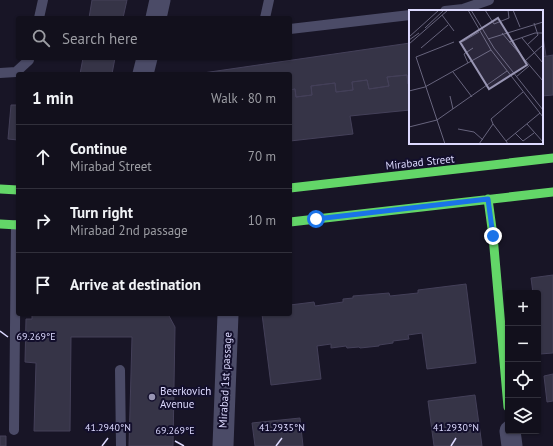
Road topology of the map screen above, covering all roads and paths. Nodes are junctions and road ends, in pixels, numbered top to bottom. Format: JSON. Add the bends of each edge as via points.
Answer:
{"nodes":[{"id":1,"x":43,"y":0,"type":"edge"},
{"id":2,"x":160,"y":0,"type":"edge"},
{"id":3,"x":269,"y":0,"type":"edge"},
{"id":4,"x":489,"y":0,"type":"edge"},
{"id":5,"x":454,"y":10,"type":"edge"},
{"id":6,"x":409,"y":15,"type":"edge"},
{"id":7,"x":39,"y":16,"type":"edge"},
{"id":8,"x":156,"y":16,"type":"edge"},
{"id":9,"x":265,"y":16,"type":"edge"},
{"id":10,"x":292,"y":29,"type":"edge"},
{"id":11,"x":29,"y":60,"type":"edge"},
{"id":12,"x":146,"y":60,"type":"edge"},
{"id":13,"x":16,"y":72,"type":"edge"},
{"id":14,"x":16,"y":72,"type":"edge"},
{"id":15,"x":144,"y":72,"type":"edge"},
{"id":16,"x":0,"y":73,"type":"edge"},
{"id":17,"x":553,"y":158,"type":"edge"},
{"id":18,"x":434,"y":172,"type":"junction"},
{"id":19,"x":429,"y":180,"type":"dead end"},
{"id":20,"x":292,"y":188,"type":"edge"},
{"id":21,"x":0,"y":189,"type":"edge"},
{"id":22,"x":16,"y":190,"type":"edge"},
{"id":23,"x":553,"y":192,"type":"edge"},
{"id":24,"x":431,"y":198,"type":"dead end"},
{"id":25,"x":488,"y":199,"type":"junction"},
{"id":26,"x":438,"y":204,"type":"junction"},
{"id":27,"x":292,"y":222,"type":"edge"},
{"id":28,"x":0,"y":224,"type":"edge"},
{"id":29,"x":16,"y":225,"type":"edge"},
{"id":30,"x":16,"y":293,"type":"edge"},
{"id":31,"x":228,"y":316,"type":"edge"},
{"id":32,"x":120,"y":370,"type":"dead end"},
{"id":33,"x":507,"y":398,"type":"edge"},
{"id":34,"x":14,"y":430,"type":"dead end"},
{"id":35,"x":510,"y":434,"type":"edge"},
{"id":36,"x":121,"y":446,"type":"edge"},
{"id":37,"x":222,"y":446,"type":"edge"},
{"id":38,"x":512,"y":446,"type":"edge"}],
"edges":[{"from":1,"to":7,"type":"lane"},
{"from":2,"to":8,"type":"street"},
{"from":3,"to":9,"type":"lane"},
{"from":4,"to":5,"type":"lane"},
{"from":6,"to":10,"type":"lane"},
{"from":11,"to":14,"type":"lane"},
{"from":12,"to":15,"type":"street"},
{"from":13,"to":16,"type":"lane"},
{"from":17,"to":18,"type":"main road","name":"Mirabad Street"},
{"from":18,"to":19,"type":"main road"},
{"from":18,"to":20,"type":"main road","name":"Mirabad Street"},
{"from":21,"to":22,"type":"main road"},
{"from":23,"to":25,"type":"main road"},
{"from":24,"to":26,"type":"main road"},
{"from":25,"to":26,"type":"main road"},
{"from":25,"to":33,"type":"main road"},
{"from":26,"to":27,"type":"main road"},
{"from":28,"to":29,"type":"main road"},
{"from":30,"to":34,"type":"lane"},
{"from":31,"to":37,"type":"street","name":"Mirabad 1st passage"},
{"from":32,"to":36,"type":"lane"},
{"from":35,"to":38,"type":"street"}]}
